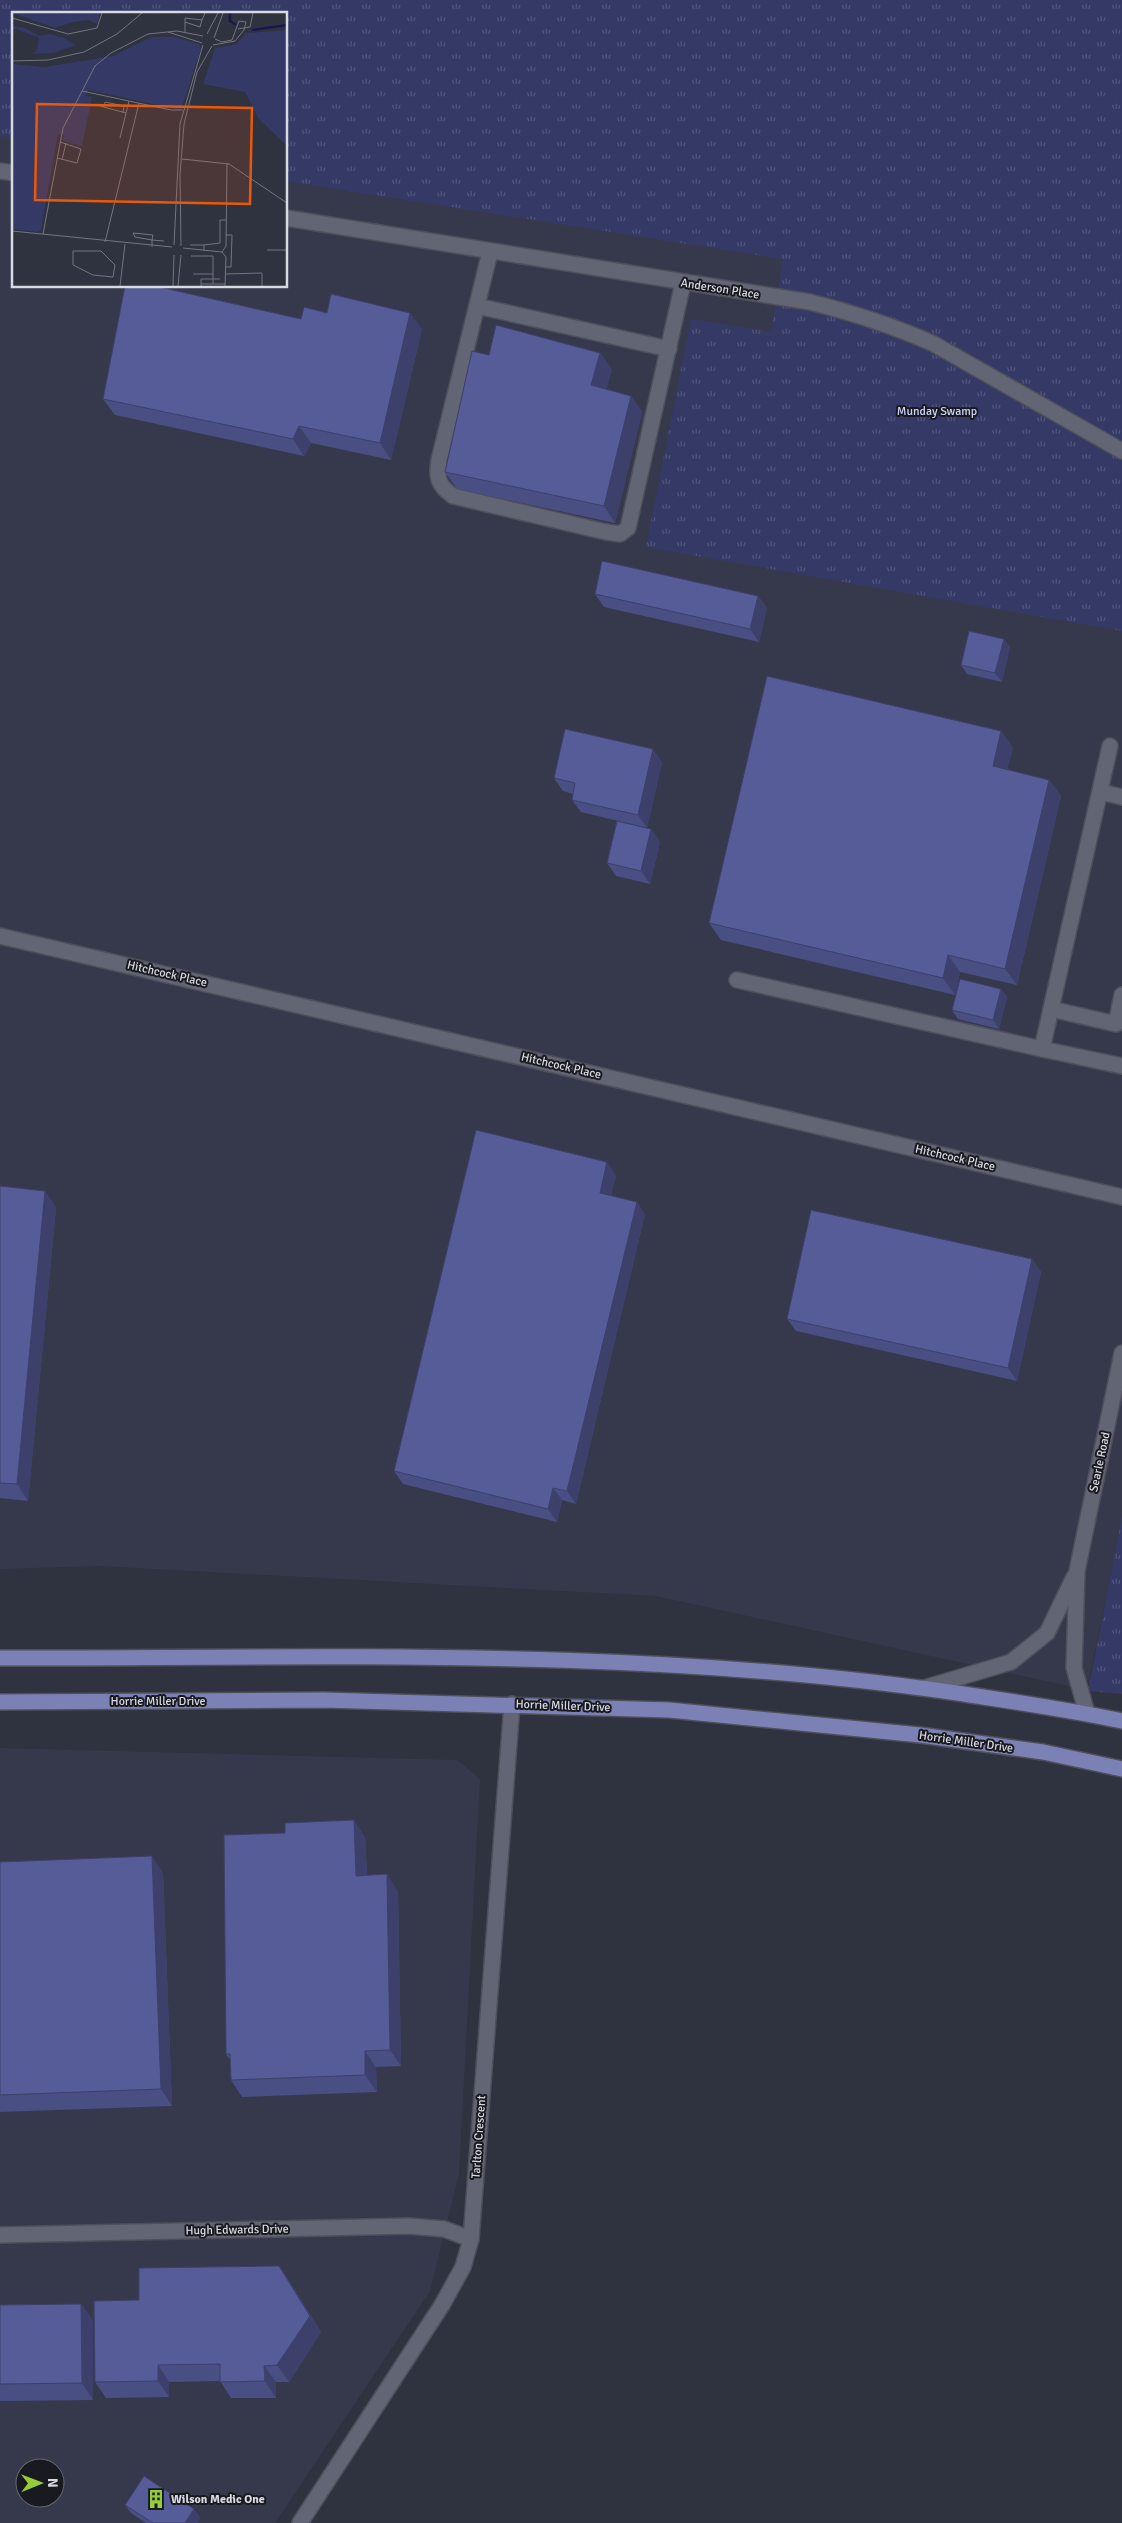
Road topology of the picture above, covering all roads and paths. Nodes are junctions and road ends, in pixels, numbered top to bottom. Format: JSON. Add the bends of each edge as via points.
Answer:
{"nodes":[{"id":1,"x":288,"y":218,"type":"edge"},
{"id":2,"x":490,"y":252,"type":"junction"},
{"id":3,"x":683,"y":283,"type":"junction"},
{"id":4,"x":477,"y":306,"type":"junction"},
{"id":5,"x":669,"y":349,"type":"junction"},
{"id":6,"x":1122,"y":451,"type":"edge"},
{"id":7,"x":1110,"y":746,"type":"dead end"},
{"id":8,"x":1101,"y":792,"type":"junction"},
{"id":9,"x":1122,"y":797,"type":"edge"},
{"id":10,"x":0,"y":936,"type":"edge"},
{"id":11,"x":737,"y":980,"type":"dead end"},
{"id":12,"x":1122,"y":996,"type":"edge"},
{"id":13,"x":1051,"y":1009,"type":"junction"},
{"id":14,"x":1042,"y":1049,"type":"junction"},
{"id":15,"x":1122,"y":1066,"type":"edge"},
{"id":16,"x":1122,"y":1196,"type":"edge"},
{"id":17,"x":1122,"y":1353,"type":"edge"},
{"id":18,"x":1077,"y":1571,"type":"junction"},
{"id":19,"x":0,"y":1658,"type":"edge"},
{"id":20,"x":924,"y":1688,"type":"junction"},
{"id":21,"x":0,"y":1702,"type":"edge"},
{"id":22,"x":512,"y":1704,"type":"junction"},
{"id":23,"x":1087,"y":1713,"type":"junction"},
{"id":24,"x":1122,"y":1721,"type":"edge"},
{"id":25,"x":1122,"y":1769,"type":"edge"},
{"id":26,"x":0,"y":2235,"type":"edge"},
{"id":27,"x":471,"y":2239,"type":"junction"},
{"id":28,"x":300,"y":2523,"type":"edge"}],
"edges":[{"from":1,"to":2,"type":"street","name":"Anderson Place"},
{"from":2,"to":3,"type":"street","name":"Anderson Place"},
{"from":2,"to":4,"type":"street"},
{"from":3,"to":5,"type":"street"},
{"from":3,"to":6,"type":"street","name":"Anderson Place","via":[[810,302],[906,331]]},
{"from":4,"to":5,"type":"street"},
{"from":4,"to":5,"type":"street","via":[[439,460],[436,476],[441,488],[453,496],[606,532],[620,534],[628,528]]},
{"from":7,"to":8,"type":"street"},
{"from":8,"to":9,"type":"street"},
{"from":8,"to":13,"type":"street"},
{"from":10,"to":16,"type":"street","name":"Hitchcock Place"},
{"from":11,"to":14,"type":"street"},
{"from":12,"to":13,"type":"street","via":[[1116,1024]]},
{"from":13,"to":14,"type":"street"},
{"from":14,"to":15,"type":"street"},
{"from":17,"to":18,"type":"street","name":"Searle Road"},
{"from":18,"to":20,"type":"street","name":"Searle Road","via":[[1047,1633],[1011,1662]]},
{"from":18,"to":23,"type":"street","name":"Searle Road","via":[[1074,1668]]},
{"from":19,"to":20,"type":"main road","via":[[483,1658],[669,1663],[797,1672]]},
{"from":20,"to":23,"type":"main road"},
{"from":21,"to":22,"type":"main road","name":"Horrie Miller Drive","via":[[324,1700]]},
{"from":22,"to":25,"type":"main road","name":"Horrie Miller Drive","via":[[669,1710],[815,1724],[1043,1752]]},
{"from":22,"to":27,"type":"street","name":"Tarlton Crescent"},
{"from":23,"to":24,"type":"main road"},
{"from":26,"to":27,"type":"street","name":"Hugh Edwards Drive","via":[[410,2226],[444,2229]]},
{"from":27,"to":28,"type":"street","name":"Tarlton Crescent","via":[[463,2266],[442,2305]]}]}
